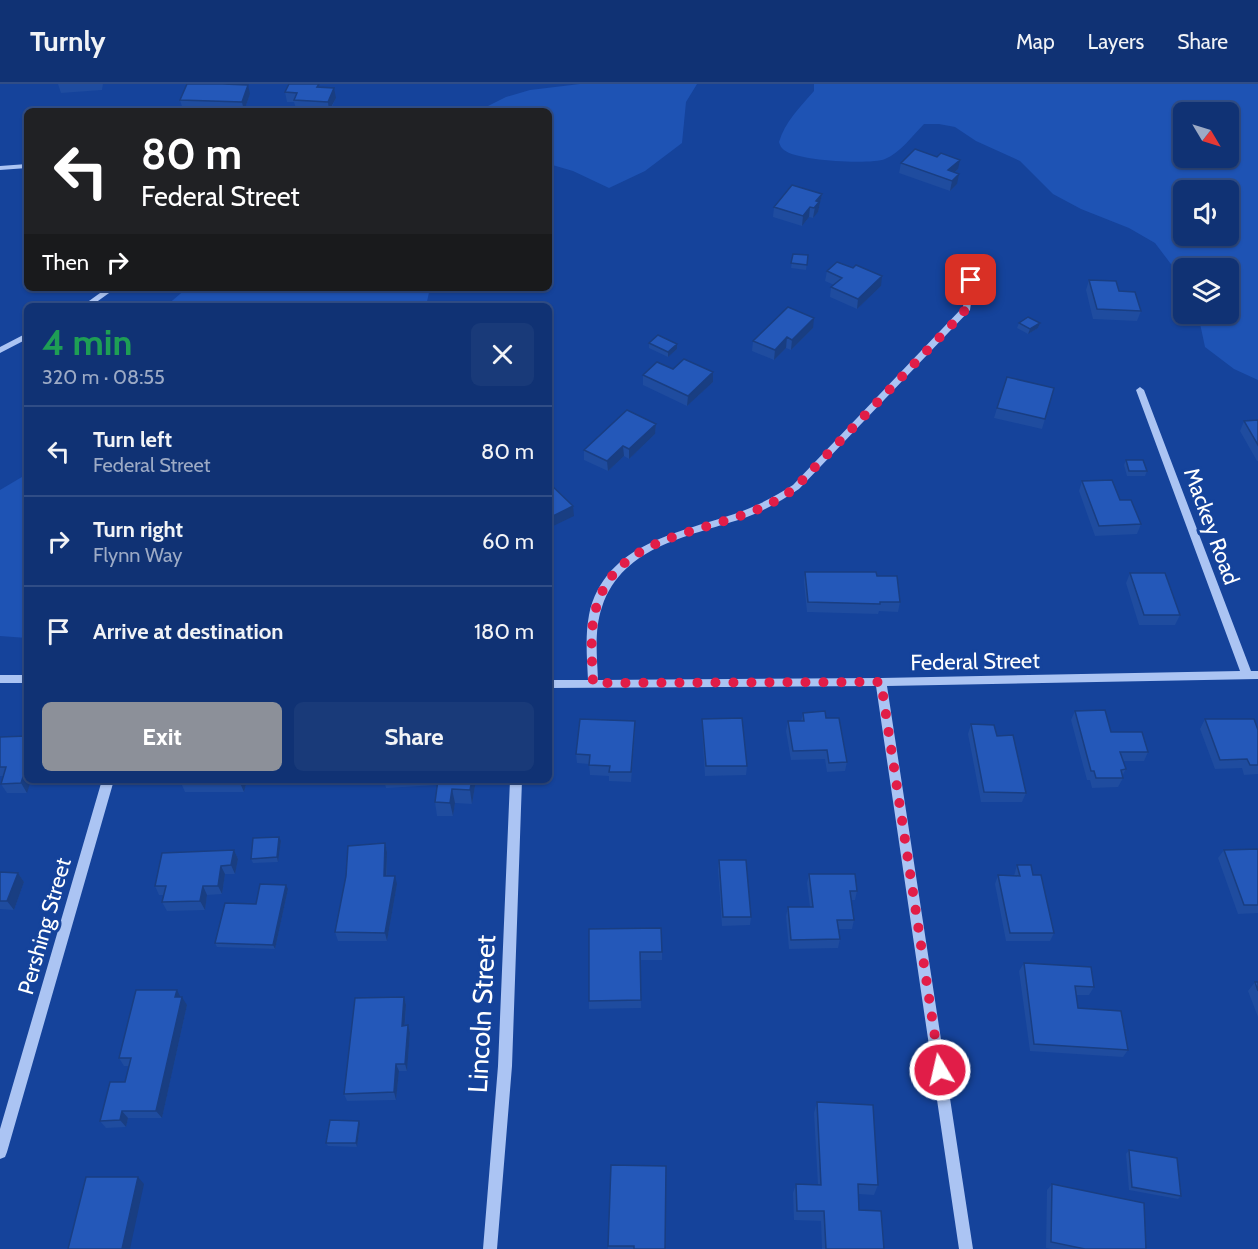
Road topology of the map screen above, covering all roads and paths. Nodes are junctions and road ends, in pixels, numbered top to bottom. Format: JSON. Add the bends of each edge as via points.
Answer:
{"nodes":[{"id":1,"x":24,"y":166,"type":"edge"},
{"id":2,"x":0,"y":168,"type":"edge"},
{"id":3,"x":973,"y":259,"type":"dead end"},
{"id":4,"x":108,"y":291,"type":"edge"},
{"id":5,"x":90,"y":303,"type":"edge"},
{"id":6,"x":24,"y":338,"type":"edge"},
{"id":7,"x":0,"y":350,"type":"edge"},
{"id":8,"x":1140,"y":390,"type":"dead end"},
{"id":9,"x":1253,"y":675,"type":"edge"},
{"id":10,"x":0,"y":679,"type":"edge"},
{"id":11,"x":24,"y":679,"type":"edge"},
{"id":12,"x":881,"y":682,"type":"junction"},
{"id":13,"x":593,"y":683,"type":"junction"},
{"id":14,"x":552,"y":684,"type":"edge"},
{"id":15,"x":107,"y":783,"type":"edge"},
{"id":16,"x":516,"y":783,"type":"edge"},
{"id":17,"x":0,"y":1152,"type":"edge"},
{"id":18,"x":490,"y":1249,"type":"edge"},
{"id":19,"x":966,"y":1249,"type":"edge"}],
"edges":[{"from":1,"to":2,"type":"street"},
{"from":3,"to":13,"type":"street","via":[[967,308],[796,487],[781,500],[753,513],[659,541],[617,570],[597,604],[592,626]]},
{"from":4,"to":5,"type":"street"},
{"from":6,"to":7,"type":"street"},
{"from":8,"to":9,"type":"street","name":"Mackey Road"},
{"from":9,"to":12,"type":"street","name":"Federal Street"},
{"from":10,"to":11,"type":"street"},
{"from":12,"to":13,"type":"street","name":"Federal Street"},
{"from":12,"to":19,"type":"street"},
{"from":13,"to":14,"type":"street","name":"Federal Street"},
{"from":15,"to":17,"type":"street","name":"Pershing Street"},
{"from":16,"to":18,"type":"street","name":"Lincoln Street","via":[[505,1065]]}]}
